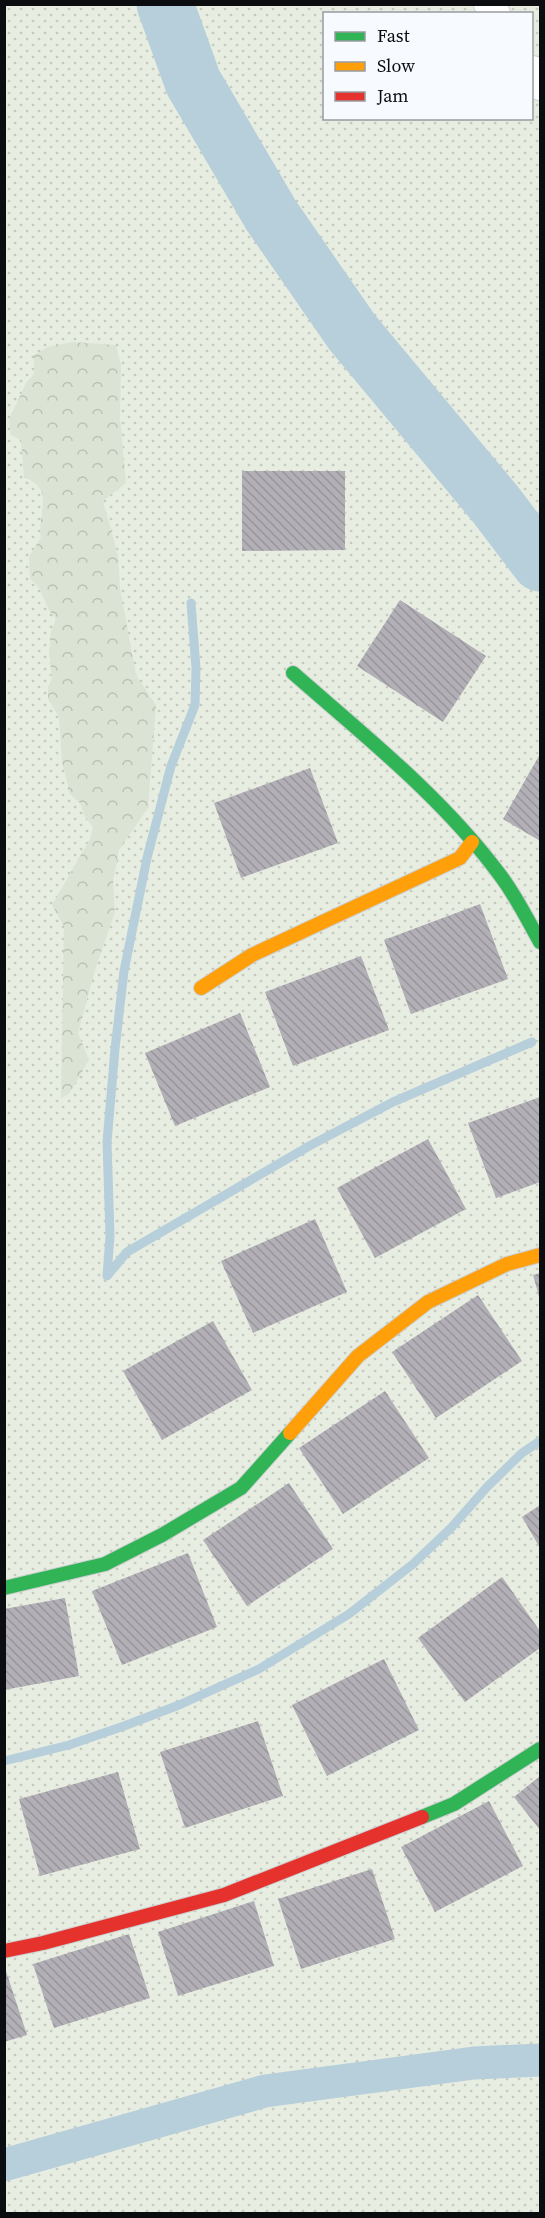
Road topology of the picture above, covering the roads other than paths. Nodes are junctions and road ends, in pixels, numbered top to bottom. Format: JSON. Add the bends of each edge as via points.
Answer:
{"nodes":[{"id":1,"x":292,"y":673,"type":"dead end"},
{"id":2,"x":472,"y":842,"type":"junction"},
{"id":3,"x":540,"y":942,"type":"edge"},
{"id":4,"x":201,"y":988,"type":"dead end"},
{"id":5,"x":540,"y":1256,"type":"edge"},
{"id":6,"x":4,"y":1588,"type":"edge"},
{"id":7,"x":540,"y":1749,"type":"edge"},
{"id":8,"x":4,"y":1951,"type":"edge"}],
"edges":[{"from":1,"to":2,"type":"street","via":[[404,769]]},
{"from":2,"to":3,"type":"street","via":[[496,870]]},
{"from":2,"to":4,"type":"street","via":[[460,858],[252,955]]},
{"from":5,"to":6,"type":"street","via":[[507,1264],[428,1302],[358,1356],[241,1488],[162,1535],[105,1563]]},
{"from":7,"to":8,"type":"street","via":[[454,1804],[224,1894]]}]}
